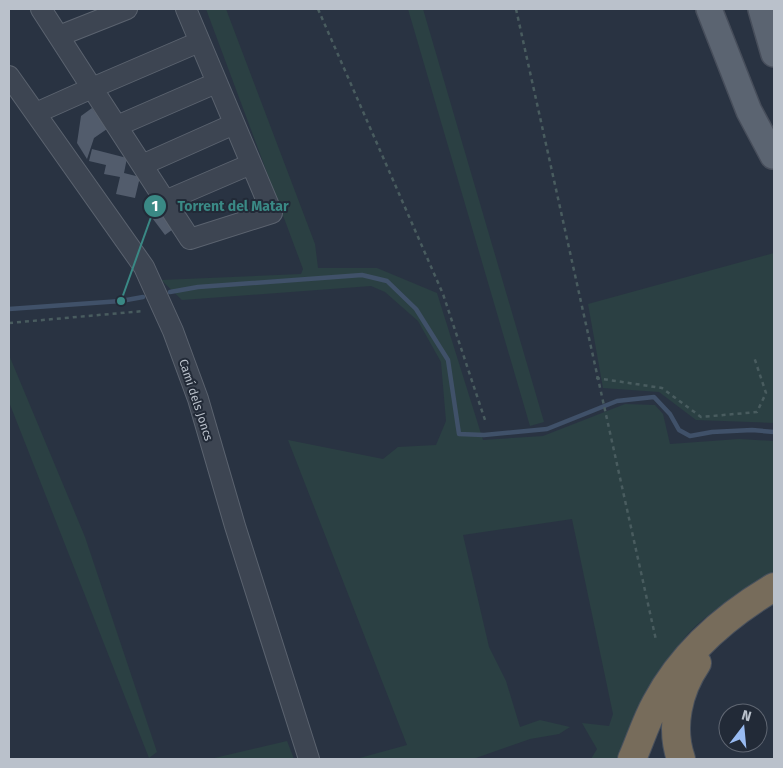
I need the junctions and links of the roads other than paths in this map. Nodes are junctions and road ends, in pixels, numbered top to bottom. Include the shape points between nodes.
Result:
1 (41, 9) edge
2 (127, 9) edge
3 (186, 9) edge
4 (710, 9) edge
5 (728, 9) edge
6 (761, 9) edge
7 (773, 9) edge
8 (774, 14) edge
9 (59, 36) junction
10 (198, 42) junction
11 (774, 54) edge
12 (9, 76) edge
13 (216, 83) junction
14 (92, 88) junction
15 (36, 113) junction
16 (234, 124) junction
17 (117, 126) junction
18 (773, 158) edge
19 (251, 164) junction
20 (142, 165) junction
21 (165, 200) junction
22 (774, 587) edge
23 (774, 605) edge
24 (309, 759) edge
25 (632, 759) edge
26 (681, 759) edge

1 - 9 street
2 - 9 street
3 - 10 street
4 - 18 main road via 749,111
5 - 18 main road
6 - 11 main road
7 - 8 street
9 - 14 street
10 - 13 street
10 - 14 street
12 - 15 street, Camí dels Joncs
13 - 16 street
13 - 17 street
14 - 15 street
14 - 17 street
15 - 24 street, Camí dels Joncs via 144,267 163,310 198,398
16 - 19 street
16 - 20 street
17 - 20 street
19 - 21 street
19 - 21 street via 272,213 190,239
20 - 21 street
22 - 25 highway via 700,641 680,664 655,705
23 - 26 highway via 729,633 702,657 693,670 678,708 676,732

